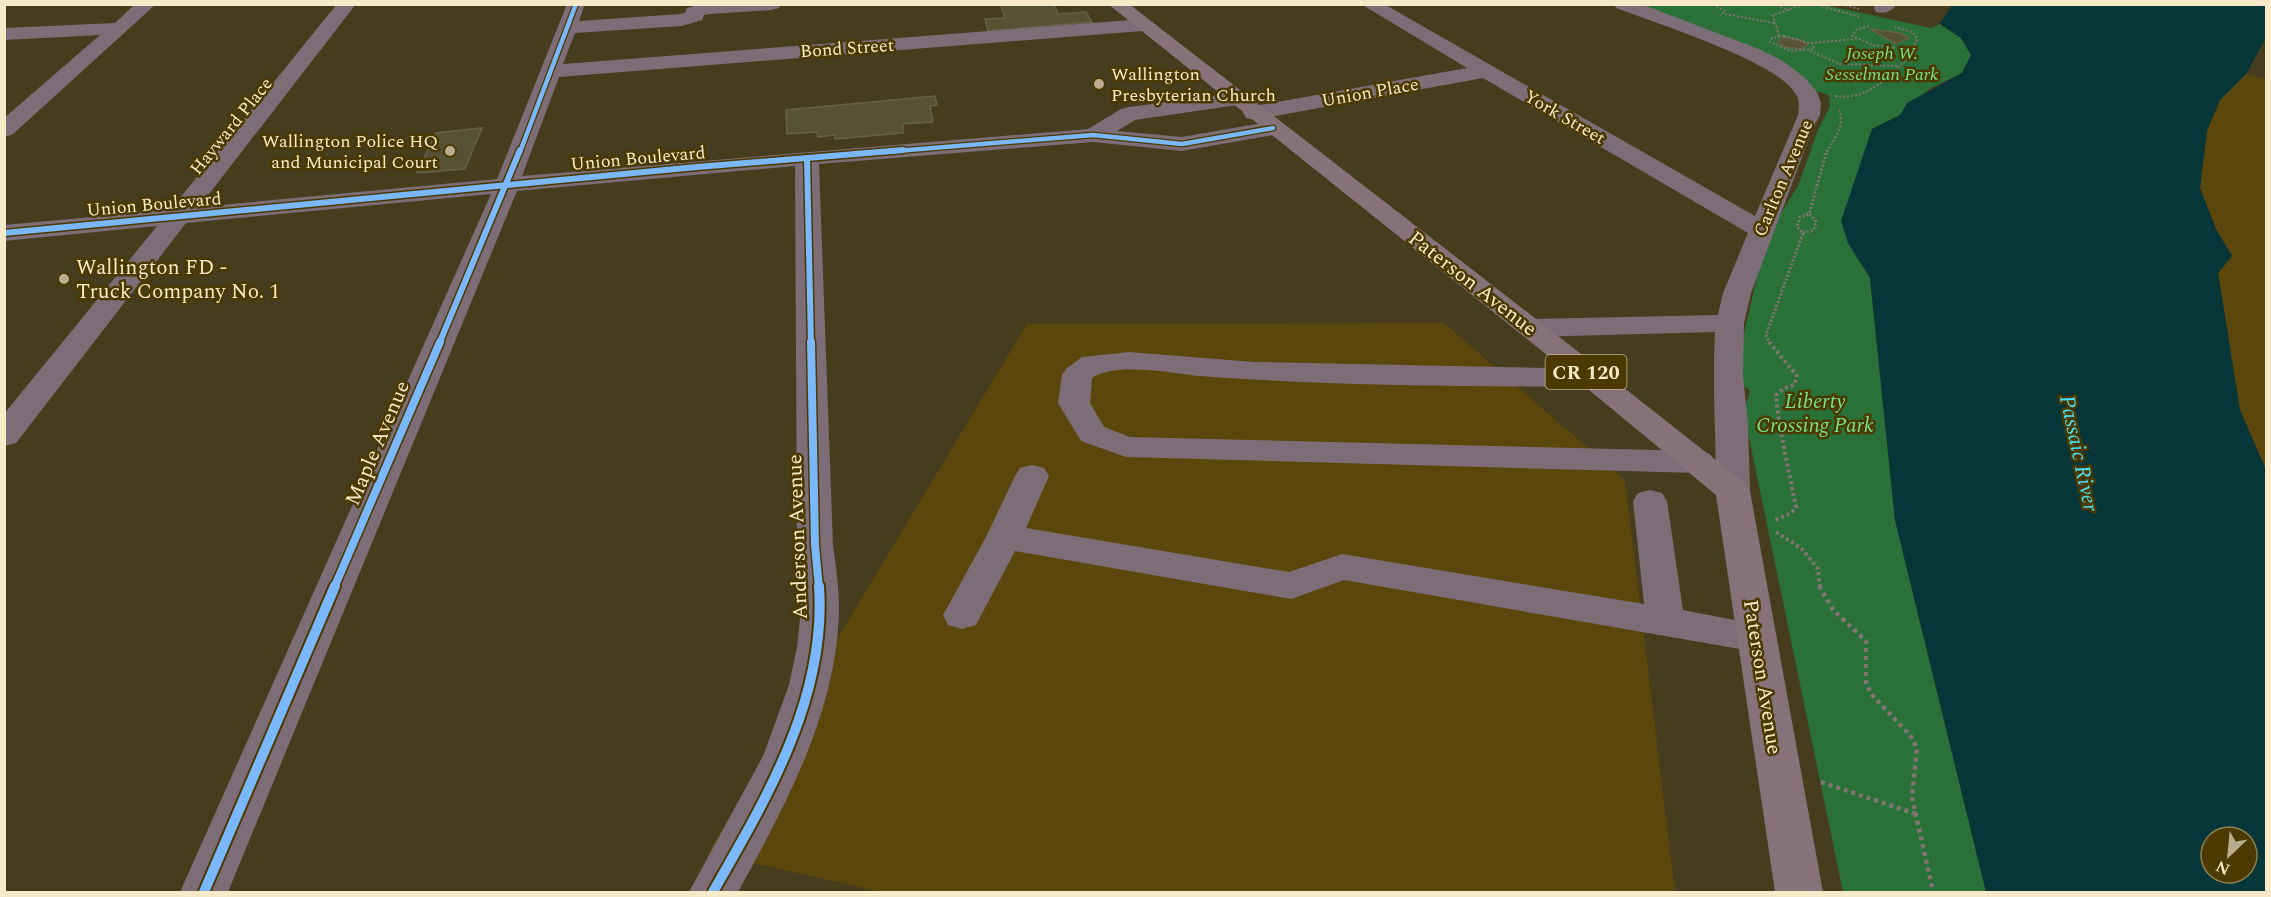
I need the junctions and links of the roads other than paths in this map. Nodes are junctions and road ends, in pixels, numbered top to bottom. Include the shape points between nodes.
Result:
1 (147, 4) edge
2 (347, 4) edge
3 (772, 4) edge
4 (1117, 4) edge
5 (1370, 4) edge
6 (1623, 4) edge
7 (572, 16) edge
8 (1143, 25) junction
9 (120, 28) junction
10 (4, 34) edge
11 (551, 71) junction
12 (1486, 71) junction
13 (1254, 113) junction
14 (10, 121) edge
15 (1093, 135) junction
16 (807, 158) junction
17 (507, 185) junction
18 (179, 216) junction
19 (1761, 230) junction
20 (4, 233) edge
21 (1730, 323) junction
22 (1531, 328) junction
23 (1593, 378) junction
24 (4, 436) edge
25 (1698, 462) junction
26 (1032, 476) dead end
27 (1733, 491) junction
28 (1650, 501) dead end
29 (1004, 537) junction
30 (962, 615) dead end
31 (1665, 621) junction
32 (1757, 637) junction
33 (204, 892) edge
34 (714, 892) edge
35 (1799, 892) edge

1 - 9 street
2 - 18 street, Hayward Place
3 - 7 street via 710,8 682,20
4 - 8 main road, Paterson Avenue / CR 120
5 - 12 street, York Street
6 - 19 street, Carlton Avenue via 1752,53 1773,63 1803,87 1811,111
7 - 11 street, Maple Avenue
8 - 11 street, Bond Street
8 - 13 main road, Paterson Avenue / CR 120
9 - 10 street
9 - 14 street
11 - 17 street, Maple Avenue
12 - 13 street, Union Place
12 - 19 street, York Street
13 - 15 street, Union Boulevard via 1129,114
13 - 15 street, Union Boulevard via 1182,144
13 - 22 main road, Paterson Avenue / CR 120
15 - 16 street, Union Boulevard
16 - 17 street, Union Boulevard
16 - 34 street, Anderson Avenue via 815,545 820,609 814,666 800,720 771,789
17 - 18 street, Union Boulevard
17 - 33 street, Maple Avenue
18 - 20 street, Union Boulevard
18 - 24 street, Hayward Place
19 - 21 street, Carlton Avenue
21 - 22 street
21 - 27 street, Carlton Avenue
22 - 23 main road, Paterson Avenue / CR 120
23 - 25 main road, Paterson Avenue / CR 120
23 - 25 street via 1254,371 1129,361 1093,363 1077,375 1074,403 1092,434 1126,447
25 - 27 main road, Paterson Avenue / CR 120
26 - 29 street
27 - 32 main road, Paterson Avenue
28 - 31 street
29 - 30 street
29 - 31 street via 1291,586 1342,567
31 - 32 street
32 - 35 main road, Paterson Avenue

